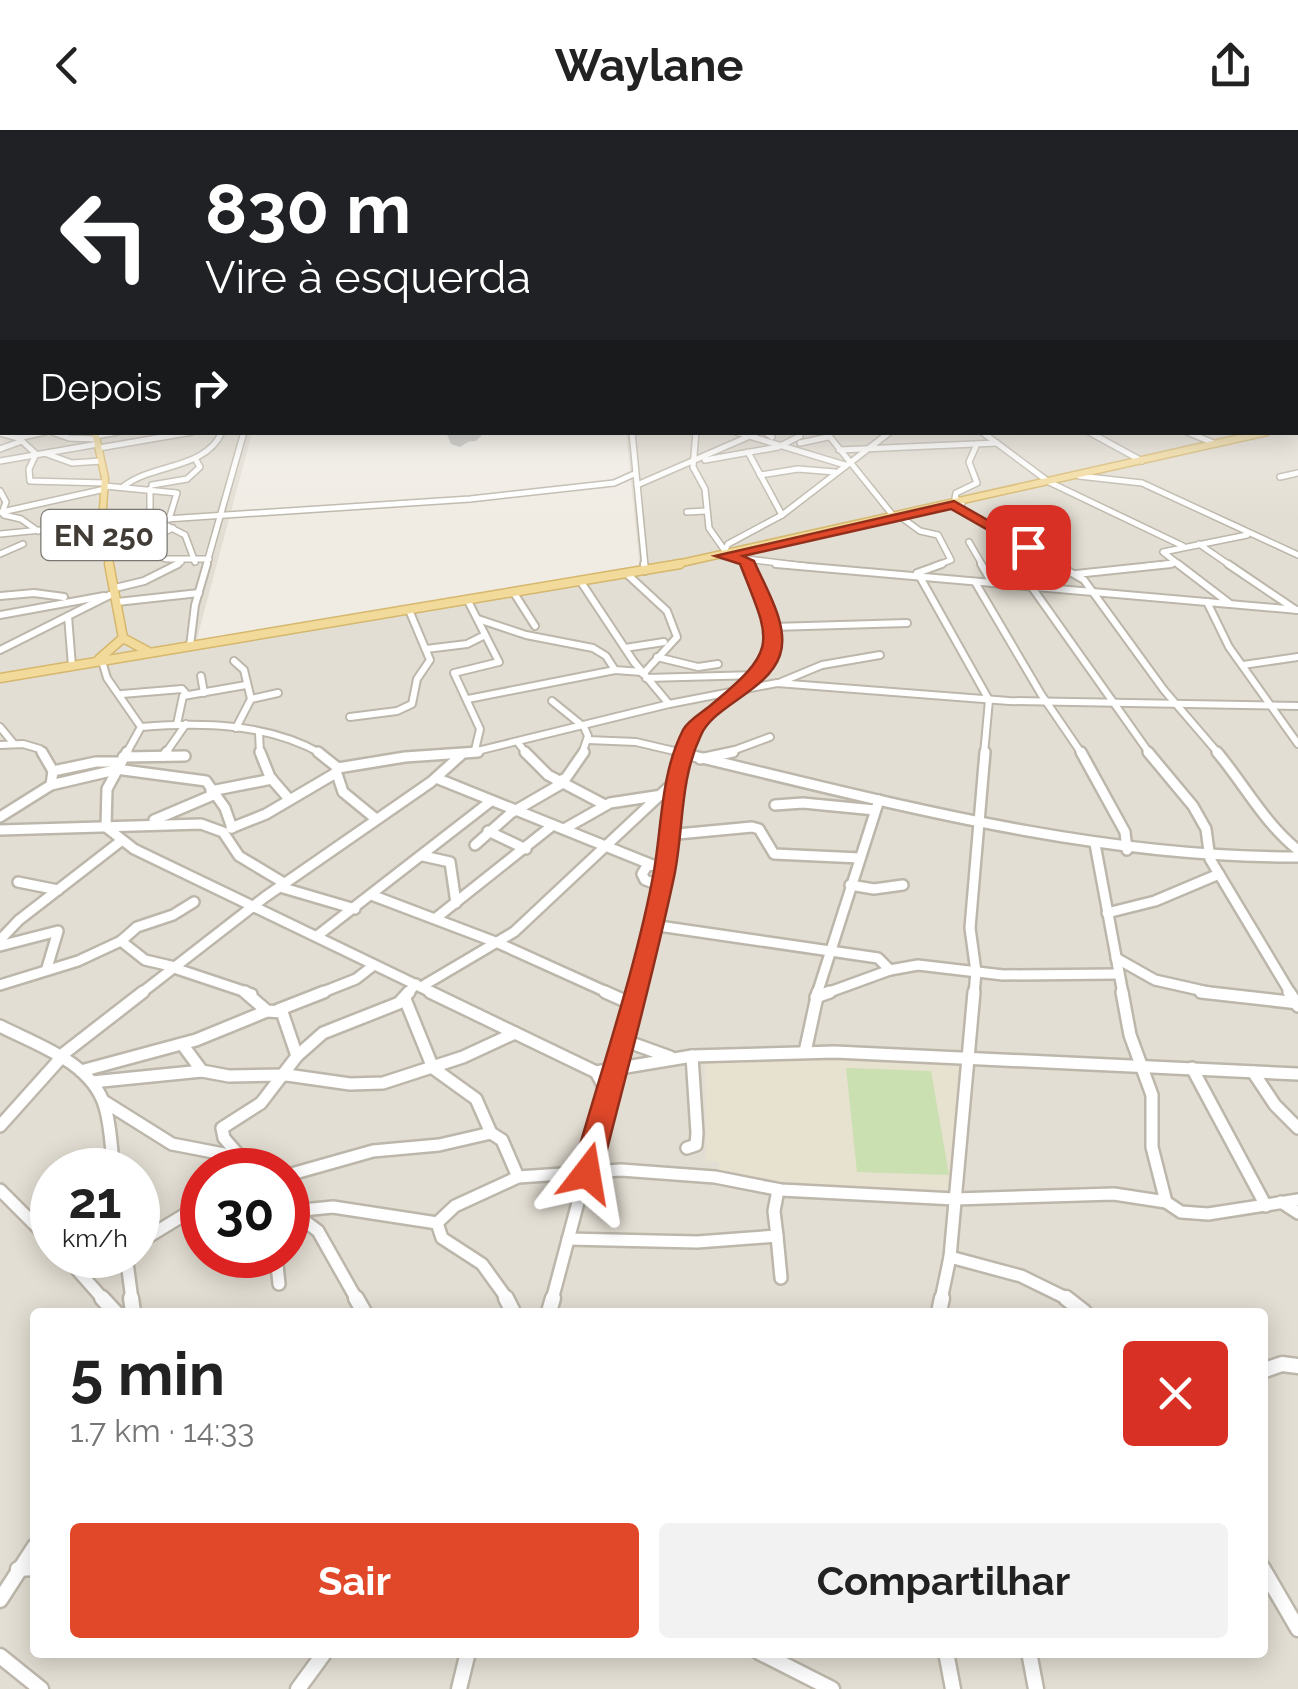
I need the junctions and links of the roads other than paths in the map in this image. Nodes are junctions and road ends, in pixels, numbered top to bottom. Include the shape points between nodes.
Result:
1 (6, 435) edge
2 (38, 435) edge
3 (59, 435) edge
4 (164, 435) edge
5 (221, 435) edge
6 (243, 435) edge
7 (632, 435) edge
8 (697, 435) edge
9 (739, 435) edge
10 (760, 435) edge
11 (823, 435) edge
12 (829, 435) edge
13 (886, 435) edge
14 (986, 435) edge
15 (1094, 435) edge
16 (1194, 435) edge
17 (1254, 435) edge
18 (69, 438) junction
19 (742, 439) junction
20 (20, 440) junction
21 (97, 440) edge
22 (0, 441) edge
23 (997, 442) junction
24 (977, 444) junction
25 (1216, 444) junction
26 (781, 446) junction
27 (0, 449) edge
28 (839, 450) junction
29 (866, 450) junction
30 (45, 452) junction
31 (748, 452) junction
32 (36, 454) junction
33 (196, 460) junction
34 (0, 461) edge
35 (692, 461) junction
36 (1142, 461) junction
37 (101, 462) junction
38 (846, 464) junction
39 (835, 472) junction
40 (1298, 472) edge
41 (634, 474) junction
42 (760, 476) junction
43 (1079, 476) junction
44 (1280, 477) dead end
45 (175, 482) junction
46 (1048, 482) junction
47 (637, 485) junction
48 (105, 486) junction
49 (124, 486) junction
50 (137, 487) junction
51 (150, 489) junction
52 (0, 491) edge
53 (797, 491) dead end
54 (176, 492) junction
55 (807, 494) junction
56 (958, 504) junction
57 (706, 511) junction
58 (688, 512) dead end
59 (1, 514) edge
60 (782, 515) junction
61 (220, 518) junction
62 (898, 518) junction
63 (169, 519) junction
64 (152, 520) junction
65 (173, 528) junction
66 (42, 531) junction
67 (104, 531) junction
68 (754, 531) junction
69 (0, 534) edge
70 (1250, 534) junction
71 (126, 542) junction
72 (969, 542) dead end
73 (23, 544) dead end
74 (778, 544) junction
75 (1199, 544) junction
76 (1182, 546) junction
77 (723, 552) junction
78 (0, 554) edge
79 (1298, 556) edge
80 (209, 559) junction
81 (747, 561) junction
82 (181, 562) junction
83 (195, 562) junction
84 (1176, 563) junction
85 (645, 570) junction
86 (627, 574) junction
87 (1076, 574) junction
88 (904, 575) junction
89 (920, 576) junction
90 (580, 582) junction
91 (975, 582) junction
92 (992, 584) junction
93 (1031, 586) junction
94 (1097, 592) junction
95 (199, 593) junction
96 (514, 593) junction
97 (115, 595) junction
98 (0, 596) edge
99 (67, 598) junction
100 (468, 601) junction
101 (1207, 602) junction
102 (1231, 604) junction
103 (410, 610) junction
104 (1297, 611) edge
105 (0, 615) edge
106 (68, 616) junction
107 (478, 619) junction
108 (907, 623) dead end
109 (535, 626) dead end
110 (773, 627) junction
111 (486, 636) junction
112 (122, 638) junction
113 (664, 642) dead end
114 (190, 646) junction
115 (426, 649) junction
116 (0, 650) edge
117 (626, 650) junction
118 (154, 652) junction
119 (880, 655) dead end
120 (606, 656) junction
121 (657, 657) junction
122 (1298, 657) edge
123 (234, 660) dead end
124 (98, 661) junction
125 (499, 662) junction
126 (718, 664) dead end
127 (1243, 665) junction
128 (72, 666) junction
129 (614, 670) junction
130 (697, 671) junction
131 (505, 673) dead end
132 (644, 674) junction
133 (705, 674) junction
134 (758, 675) junction
135 (200, 676) dead end
136 (0, 678) edge
137 (779, 684) junction
138 (246, 686) junction
139 (742, 688) junction
140 (204, 692) junction
141 (278, 693) dead end
142 (122, 694) junction
143 (714, 694) junction
144 (187, 695) junction
145 (252, 699) junction
146 (468, 699) junction
147 (990, 700) junction
148 (552, 702) dead end
149 (1046, 702) junction
150 (1112, 703) junction
151 (669, 704) junction
152 (1175, 704) junction
153 (1268, 705) junction
154 (1298, 706) edge
155 (350, 717) dead end
156 (182, 724) junction
157 (0, 727) edge
158 (141, 727) junction
159 (236, 728) junction
160 (584, 728) junction
161 (260, 732) junction
162 (770, 736) dead end
163 (588, 740) junction
164 (14, 744) junction
165 (519, 744) junction
166 (1298, 744) edge
167 (0, 746) edge
168 (476, 750) junction
169 (461, 755) junction
170 (164, 756) junction
171 (184, 756) dead end
172 (683, 756) junction
173 (697, 759) junction
174 (118, 765) junction
175 (54, 771) junction
176 (336, 771) junction
177 (272, 778) junction
178 (436, 778) junction
179 (676, 780) junction
180 (559, 783) junction
181 (51, 785) junction
182 (212, 793) junction
183 (662, 795) junction
184 (289, 799) junction
185 (491, 801) junction
186 (605, 804) junction
187 (775, 805) dead end
188 (877, 805) junction
189 (518, 810) junction
190 (0, 817) edge
191 (376, 819) junction
192 (981, 822) junction
193 (147, 823) junction
194 (553, 825) junction
195 (106, 827) junction
196 (564, 829) junction
197 (0, 830) edge
198 (228, 830) junction
199 (488, 831) junction
200 (668, 835) junction
201 (121, 840) junction
202 (1095, 844) junction
203 (474, 845) dead end
204 (604, 846) junction
205 (526, 849) junction
206 (1127, 850) junction
207 (1298, 854) edge
208 (424, 856) junction
209 (860, 858) junction
210 (1210, 859) junction
211 (653, 866) junction
212 (665, 870) junction
213 (1218, 874) junction
214 (18, 882) dead end
215 (282, 885) junction
216 (659, 885) junction
217 (903, 885) dead end
218 (850, 886) junction
219 (58, 890) junction
220 (374, 896) junction
221 (194, 902) dead end
222 (456, 903) junction
223 (256, 904) junction
224 (354, 909) junction
225 (1107, 913) junction
226 (436, 918) junction
227 (652, 925) junction
228 (317, 936) junction
229 (121, 941) junction
230 (0, 943) edge
231 (498, 944) junction
232 (832, 950) junction
233 (1116, 958) junction
234 (374, 964) junction
235 (174, 967) junction
236 (47, 968) junction
237 (890, 970) junction
238 (976, 972) junction
239 (1117, 974) junction
240 (0, 985) edge
241 (418, 986) junction
242 (816, 997) junction
243 (405, 999) junction
244 (632, 1004) junction
245 (1297, 1004) edge
246 (273, 1010) junction
247 (0, 1026) edge
248 (515, 1032) junction
249 (623, 1040) junction
250 (182, 1044) junction
251 (806, 1052) junction
252 (298, 1056) junction
253 (692, 1056) junction
254 (672, 1058) junction
255 (59, 1059) junction
256 (966, 1060) junction
257 (616, 1066) junction
258 (434, 1068) junction
259 (1145, 1068) junction
260 (1192, 1068) junction
261 (81, 1071) junction
262 (202, 1071) junction
263 (596, 1072) junction
264 (1253, 1072) junction
265 (1298, 1074) edge
266 (286, 1075) junction
267 (92, 1082) junction
268 (606, 1090) junction
269 (105, 1102) junction
270 (0, 1126) edge
271 (1298, 1128) edge
272 (491, 1134) junction
273 (111, 1148) edge
274 (184, 1148) edge
275 (233, 1148) edge
276 (688, 1148) dead end
277 (310, 1169) edge
278 (587, 1173) junction
279 (518, 1176) junction
280 (0, 1190) edge
281 (778, 1190) junction
282 (956, 1199) junction
283 (1298, 1200) edge
284 (1166, 1202) junction
285 (1281, 1202) junction
286 (1266, 1206) junction
287 (310, 1209) edge
288 (1298, 1213) edge
289 (30, 1220) edge
290 (437, 1223) junction
291 (310, 1225) edge
292 (777, 1236) junction
293 (568, 1239) junction
294 (950, 1257) junction
295 (85, 1278) edge
296 (129, 1278) edge
297 (278, 1278) edge
298 (781, 1278) dead end
299 (279, 1284) dead end
300 (112, 1308) edge
301 (133, 1308) edge
302 (362, 1308) edge
303 (511, 1308) edge
304 (550, 1308) edge
305 (939, 1308) edge
306 (1079, 1308) edge
307 (1298, 1366) edge
308 (1268, 1370) edge
309 (30, 1553) edge
310 (30, 1568) edge
311 (18, 1569) junction
312 (1268, 1577) edge
313 (0, 1600) edge
314 (1298, 1629) edge
315 (0, 1656) edge
316 (321, 1658) edge
317 (467, 1658) edge
318 (771, 1658) edge
319 (947, 1658) edge
320 (1030, 1658) edge
321 (40, 1689) edge
322 (298, 1689) edge
323 (459, 1689) edge
324 (832, 1689) edge
325 (953, 1689) edge
326 (1036, 1689) edge

1 - 20 street
2 - 20 street
3 - 18 street
4 - 21 street
5 - 33 street
6 - 61 street
7 - 41 street
8 - 35 street
9 - 19 street
10 - 19 street
11 - 26 street
12 - 28 street
13 - 29 street
14 - 23 street
15 - 36 street
16 - 25 street
17 - 25 main road
18 - 21 street
18 - 30 street
19 - 26 street
19 - 31 street
19 - 35 street
20 - 22 street
20 - 27 street
20 - 32 street
21 - 30 street
21 - 37 main road, EN 250
23 - 24 street
23 - 46 street
24 - 29 street
24 - 56 street via 969,457 977,482 956,493
25 - 36 main road
26 - 31 street
26 - 38 street
28 - 29 street
28 - 38 street
29 - 38 street
30 - 32 street
30 - 37 street via 72,463
31 - 35 street
31 - 42 street
32 - 34 street
32 - 48 street via 30,481
33 - 45 street via 199,470
33 - 49 street via 146,470
35 - 47 street
35 - 57 street via 707,488
36 - 43 main road
37 - 48 main road, EN 250
38 - 39 street
38 - 62 street
39 - 42 street
39 - 55 street
40 - 44 street
41 - 47 street
41 - 61 street via 617,482 475,499
42 - 60 street
43 - 46 main road
43 - 70 street via 1142,483
45 - 50 street
45 - 54 street
46 - 56 main road
46 - 76 street
47 - 85 street
48 - 49 street
48 - 59 street
48 - 67 main road, EN 250
49 - 50 street
50 - 51 street
51 - 54 street
51 - 64 street
52 - 59 street via 6,499
53 - 55 street
54 - 63 street
55 - 60 street
56 - 62 main road
56 - 87 street
57 - 58 street
57 - 77 street
59 - 66 street
60 - 68 street
61 - 63 street
61 - 80 street
62 - 74 main road
62 - 88 street via 938,535 951,560
63 - 64 street
64 - 65 street
64 - 67 street
65 - 71 street via 141,543
65 - 83 street via 190,541
66 - 67 street
66 - 67 street
66 - 69 street
67 - 71 street
67 - 97 main road, EN 250
68 - 74 street
68 - 77 street
70 - 75 street
70 - 79 street
71 - 82 street
72 - 92 street
73 - 78 street
74 - 77 main road
75 - 76 street
75 - 104 street
76 - 84 street via 1163,552
77 - 81 street
77 - 85 main road
80 - 83 street
80 - 95 street
81 - 88 street
81 - 110 street
82 - 83 street
82 - 97 street
84 - 87 street
84 - 102 street
85 - 86 main road
86 - 90 main road
86 - 121 street via 667,612 677,637
87 - 94 street
88 - 89 street
89 - 91 street
89 - 147 street
90 - 96 main road
90 - 117 street
91 - 92 street
91 - 149 street
92 - 93 street
93 - 94 street
93 - 150 street
94 - 101 street
94 - 152 street
95 - 97 street
95 - 114 street
96 - 100 main road
96 - 109 street
97 - 99 street
97 - 106 street
97 - 112 main road, EN 250
98 - 99 street
99 - 105 street
100 - 103 main road
100 - 107 street
101 - 102 street
101 - 127 street
102 - 104 street
103 - 114 main road
103 - 115 street
106 - 116 street
106 - 128 street
107 - 111 street
107 - 120 street
108 - 110 street
110 - 134 street via 772,656
111 - 115 street
111 - 125 street
112 - 118 main road
112 - 124 main road
113 - 117 street
114 - 118 main road
115 - 155 street via 430,660 412,704
117 - 120 street
117 - 132 street
118 - 124 main road
119 - 137 street via 822,665
120 - 129 street
121 - 130 street
121 - 132 street
122 - 127 street
123 - 138 street
124 - 128 main road
124 - 142 street
125 - 131 street
125 - 146 street via 454,673
126 - 130 street
127 - 153 street
128 - 136 main road
129 - 132 street
129 - 146 street
130 - 132 street
130 - 133 street
132 - 151 street
133 - 134 street
133 - 143 street
134 - 139 street
135 - 140 street
137 - 139 street
137 - 147 street
138 - 140 street
138 - 145 street
139 - 143 street
139 - 172 street via 693,729
140 - 144 street
141 - 145 street
142 - 144 street via 176,688
142 - 158 street
143 - 151 street
144 - 156 street
145 - 159 street
146 - 168 street via 481,734
147 - 149 street
147 - 192 street
148 - 160 street
149 - 150 street
149 - 206 street via 1095,773 1125,832
150 - 152 street
150 - 210 street via 1194,806
151 - 160 street
152 - 153 street
152 - 207 street
153 - 154 street
153 - 166 street
156 - 158 street
156 - 159 street
156 - 170 street
157 - 164 street
158 - 174 street
159 - 161 street
160 - 163 street
160 - 165 street
161 - 176 street via 313,750
161 - 177 street via 258,756
162 - 173 street
163 - 172 street via 636,742
163 - 180 street
164 - 167 street
164 - 175 street via 38,747
165 - 168 street
165 - 180 street via 539,772
168 - 169 street
169 - 176 street
169 - 178 street
170 - 171 street
170 - 174 street
172 - 173 street
172 - 179 street
173 - 188 street
174 - 175 street via 96,762
174 - 181 street
174 - 182 street via 206,781
174 - 195 street via 105,798
175 - 181 street
176 - 184 street
176 - 191 street via 340,789
177 - 182 street
177 - 184 street
178 - 185 street
178 - 191 street
179 - 183 street
179 - 200 street
180 - 186 street
180 - 189 street
181 - 190 street
182 - 193 street
182 - 198 street via 225,808
183 - 186 street via 628,795
183 - 204 street
184 - 198 street
185 - 189 street
185 - 208 street
186 - 196 street
187 - 188 street
188 - 192 street
188 - 209 street
189 - 194 street
189 - 199 street
191 - 215 street
192 - 202 street
192 - 238 street via 970,928
193 - 195 street
193 - 198 street
194 - 196 street
194 - 205 street
195 - 197 street
195 - 201 street
196 - 204 street
198 - 215 street via 233,849
199 - 203 street
199 - 205 street
200 - 209 street via 756,827 774,854
200 - 212 street
201 - 219 street
201 - 223 street
202 - 206 street
202 - 225 street
204 - 211 street
204 - 231 street
205 - 222 street
206 - 210 street
207 - 210 street
208 - 220 street
208 - 222 street via 450,862
209 - 218 street
210 - 213 street
211 - 212 street
211 - 216 street via 642,874
212 - 216 street
213 - 225 street
213 - 245 street
214 - 219 street
215 - 223 street
215 - 224 street
216 - 227 street
217 - 218 street
218 - 232 street
219 - 230 street
220 - 224 street
220 - 226 street
221 - 229 street
222 - 226 street
223 - 228 street
223 - 235 street
224 - 228 street
225 - 233 street
226 - 231 street
227 - 232 street
227 - 244 street
228 - 234 street
229 - 235 street via 145,960
229 - 236 street
230 - 236 street via 58,931
231 - 241 street
231 - 244 street
232 - 237 street via 878,958
232 - 242 street
233 - 239 street
233 - 245 street via 1162,983
234 - 241 street
234 - 246 street via 356,978
235 - 246 street via 252,994
235 - 255 street
236 - 240 street
237 - 238 street via 939,966
237 - 242 street
238 - 239 street
238 - 256 street
239 - 259 street
241 - 243 street
241 - 248 street
242 - 251 street
243 - 252 street via 322,1033
243 - 258 street
244 - 249 street
246 - 250 street
246 - 252 street via 288,1020
247 - 255 street
248 - 258 street
248 - 263 street
249 - 254 street
249 - 257 street
250 - 261 street
250 - 262 street
251 - 253 street
251 - 256 street
252 - 266 street
253 - 254 street
253 - 276 street via 700,1120 696,1145
254 - 257 street
255 - 261 street
255 - 270 street
256 - 259 street
256 - 282 street
257 - 263 street
257 - 268 street
258 - 266 street via 366,1085
258 - 272 street via 469,1090
259 - 260 street
259 - 284 street via 1152,1147
260 - 264 street
260 - 286 street
261 - 267 street
262 - 266 street
262 - 267 street
263 - 268 street
264 - 265 street
264 - 271 street
266 - 275 street via 222,1128
267 - 269 street
268 - 278 street
269 - 273 street
269 - 274 street
272 - 277 street
272 - 279 street via 502,1140
278 - 279 street
278 - 281 street via 715,1177
278 - 293 street
279 - 290 street via 454,1206
280 - 289 street
281 - 282 street
281 - 292 street
282 - 284 street via 1102,1194
282 - 294 street
283 - 285 street
284 - 286 street via 1181,1212 1208,1214
285 - 286 street
285 - 288 street
287 - 290 street
290 - 303 street via 445,1244 483,1266
291 - 302 street
292 - 293 street
292 - 298 street
293 - 304 street
294 - 305 street
294 - 306 street via 1026,1278
295 - 300 street
296 - 301 street
297 - 299 street
307 - 308 street
309 - 311 street
310 - 311 street
311 - 313 street
312 - 314 street
315 - 321 street
316 - 322 street
317 - 323 street
318 - 324 street
319 - 325 street
320 - 326 street

